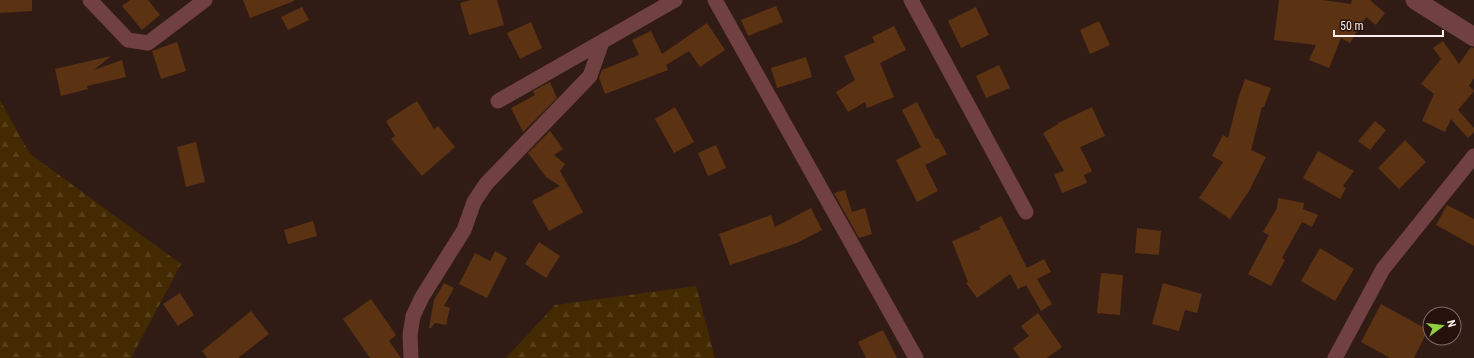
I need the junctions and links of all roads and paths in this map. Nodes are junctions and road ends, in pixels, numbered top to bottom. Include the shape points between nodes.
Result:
1 (90, 0) edge
2 (205, 0) edge
3 (675, 0) edge
4 (715, 0) edge
5 (911, 0) edge
6 (1415, 0) edge
7 (1474, 37) edge
8 (602, 42) junction
9 (498, 101) dead end
10 (1474, 156) edge
11 (1026, 212) dead end
12 (411, 358) edge
13 (916, 358) edge
14 (1335, 358) edge

1 - 2 street via 128,40 148,43
3 - 8 street
4 - 13 street
5 - 11 street
6 - 7 street
8 - 9 street
8 - 12 street via 590,76 486,184 474,202 464,230 413,316 410,335
10 - 14 street via 1383,269

